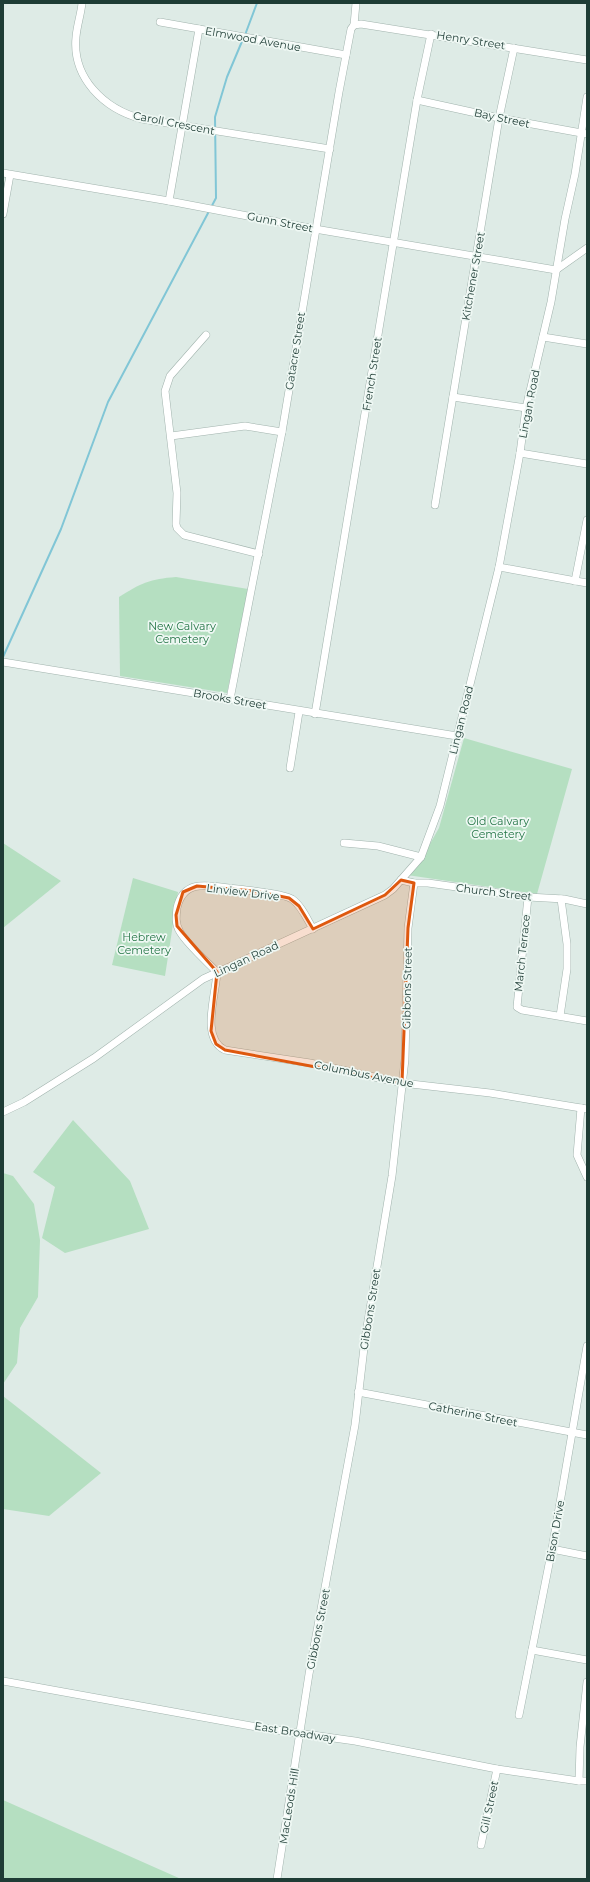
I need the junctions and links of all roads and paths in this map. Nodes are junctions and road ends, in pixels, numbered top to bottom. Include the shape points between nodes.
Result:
1 (82, 3) edge
2 (356, 3) edge
3 (160, 22) dead end
4 (354, 25) junction
5 (199, 29) junction
6 (431, 34) junction
7 (514, 48) junction
8 (346, 55) junction
9 (587, 60) edge
10 (587, 97) edge
11 (417, 100) junction
12 (499, 118) junction
13 (181, 126) junction
14 (584, 134) edge
15 (330, 149) junction
16 (6, 174) edge
17 (169, 201) junction
18 (3, 214) edge
19 (315, 229) junction
20 (394, 243) junction
21 (587, 248) edge
22 (476, 257) junction
23 (556, 270) junction
24 (206, 335) dead end
25 (542, 337) junction
26 (587, 344) edge
27 (453, 397) junction
28 (526, 408) junction
29 (282, 432) junction
30 (171, 436) junction
31 (520, 453) junction
32 (587, 464) edge
33 (435, 505) dead end
34 (587, 520) edge
35 (259, 554) junction
36 (499, 567) junction
37 (575, 580) junction
38 (587, 582) edge
39 (3, 662) edge
40 (230, 699) junction
41 (299, 712) junction
42 (315, 714) junction
43 (457, 736) junction
44 (290, 768) dead end
45 (344, 843) dead end
46 (421, 857) junction
47 (401, 880) junction
48 (414, 883) junction
49 (528, 897) junction
50 (561, 899) junction
51 (587, 904) edge
52 (313, 929) junction
53 (217, 972) junction
54 (560, 1016) junction
55 (587, 1020) edge
56 (402, 1083) junction
57 (584, 1108) edge
58 (3, 1112) edge
59 (587, 1177) edge
60 (587, 1346) edge
61 (358, 1392) junction
62 (573, 1433) junction
63 (587, 1435) edge
64 (552, 1549) junction
65 (587, 1556) edge
66 (532, 1650) junction
67 (587, 1660) edge
68 (3, 1681) edge
69 (587, 1682) edge
70 (519, 1715) dead end
71 (300, 1732) junction
72 (497, 1769) junction
73 (579, 1781) junction
74 (587, 1781) edge
75 (481, 1845) dead end
76 (278, 1879) edge

1 - 13 street, Caroll Crescent via 76,36 77,56 88,84 101,98 120,111 142,119
2 - 4 street, Gatacre Street
3 - 5 street, Elmwood Avenue
4 - 6 street, Henry Street
4 - 8 street, Gatacre Street via 351,28
5 - 8 street, Elmwood Avenue
5 - 13 street
6 - 7 street, Henry Street
6 - 11 street, French Street
7 - 9 street, Henry Street
7 - 12 street, Kitchener Street
8 - 15 street, Gatacre Street
10 - 14 street, Lingan Road
11 - 12 street, Bay Street
11 - 20 street, French Street
12 - 14 street, Bay Street
12 - 22 street, Kitchener Street
13 - 15 street, Caroll Crescent
13 - 17 street
14 - 23 street, Lingan Road
15 - 19 street, Gatacre Street
16 - 17 street, Gunn Street
16 - 18 street
17 - 19 street, Gunn Street
19 - 20 street, Gunn Street
19 - 29 street, Gatacre Street
20 - 22 street, Gunn Street
20 - 42 street, French Street
21 - 23 street
22 - 23 street, Gunn Street
22 - 27 street, Kitchener Street
23 - 25 street, Lingan Road
24 - 30 street via 170,376 167,384 165,400
25 - 26 street
25 - 28 street, Lingan Road
27 - 28 street
27 - 33 street, Kitchener Street
28 - 31 street, Lingan Road
29 - 30 street via 245,426
29 - 35 street, Gatacre Street
30 - 35 street via 178,528 189,536
31 - 32 street
31 - 36 street, Lingan Road
34 - 37 street
35 - 40 street, Gatacre Street
36 - 37 street
36 - 43 street, Lingan Road
37 - 38 street
39 - 40 street, Brooks Street
40 - 41 street, Brooks Street
41 - 42 street, Brooks Street
41 - 44 street
42 - 43 street, Brooks Street
43 - 46 street, Lingan Road via 440,806
45 - 46 street via 378,846
46 - 47 street, Lingan Road
47 - 48 street, Church Street
47 - 52 street, Lingan Road via 386,895
48 - 49 street, Church Street
48 - 56 street, Gibbons Street via 408,928 407,1020
49 - 50 street, Church Street
49 - 54 street, March Terrace via 518,1008
50 - 51 street, Church Street
50 - 54 street via 567,944 567,969
52 - 53 street, Lingan Road
52 - 53 street, Linview Drive via 297,904 289,898 215,887 188,888 183,892 178,904 177,926 183,936
53 - 56 street, Columbus Avenue via 211,1031 220,1048
53 - 58 street, Lingan Road via 183,992 89,1061 24,1102
54 - 55 street
56 - 57 street, Columbus Avenue via 490,1092
56 - 61 street, Gibbons Street via 392,1176
57 - 59 street via 577,1155
60 - 62 street, Bison Drive
61 - 62 street, Catherine Street
61 - 71 street, Gibbons Street via 351,1452
62 - 63 street, Catherine Street
62 - 64 street, Bison Drive
64 - 65 street
64 - 66 street, Bison Drive
66 - 67 street
66 - 70 street, Bison Drive
68 - 71 street, East Broadway via 262,1728
69 - 73 street
71 - 72 street, East Broadway
71 - 76 street, MacLeods Hill
72 - 73 street, East Broadway
72 - 75 street, Gill Street
73 - 74 street, East Broadway

